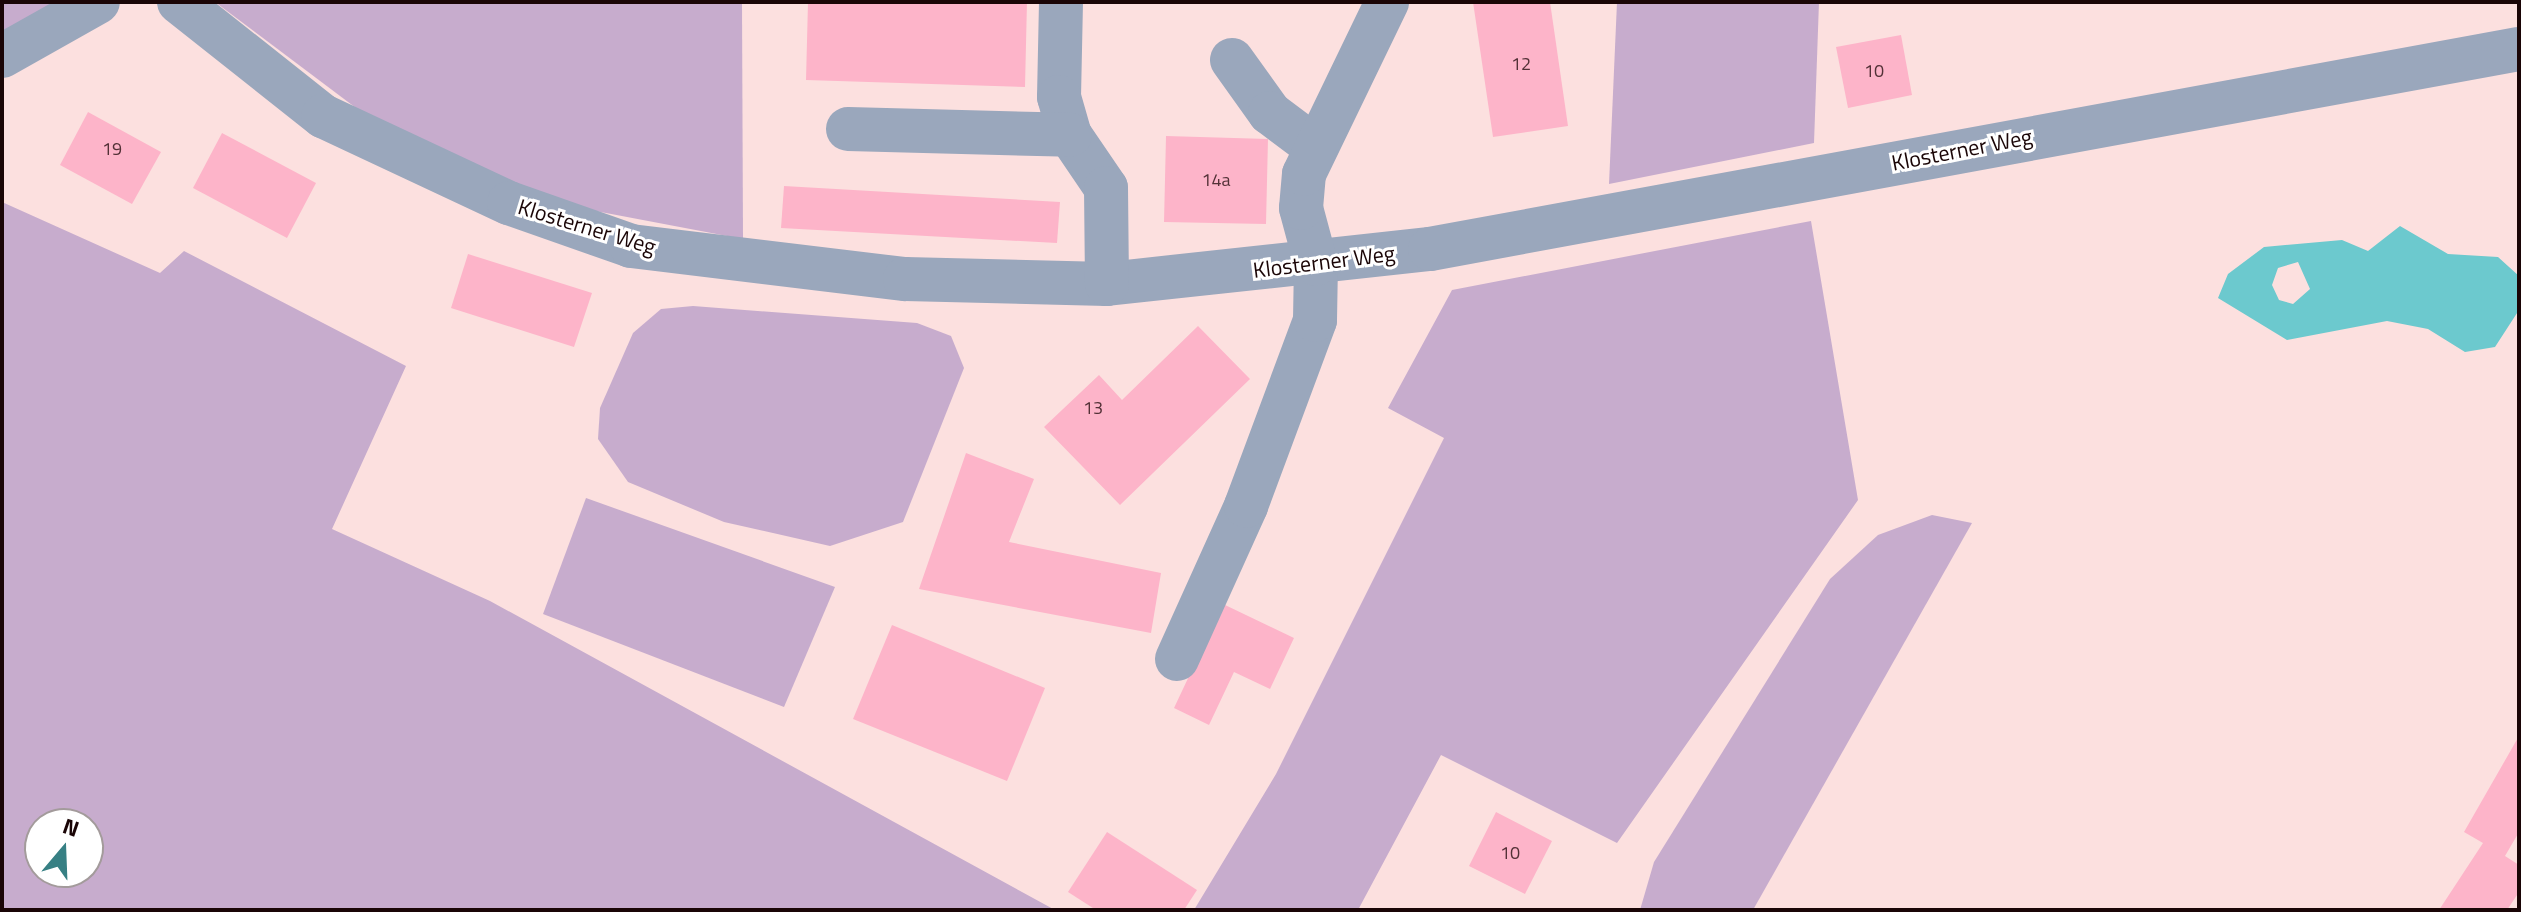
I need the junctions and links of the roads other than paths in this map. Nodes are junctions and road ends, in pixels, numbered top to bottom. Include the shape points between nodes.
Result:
1 (98, 2) edge
2 (179, 2) edge
3 (1061, 2) edge
4 (1387, 2) edge
5 (2519, 49) edge
6 (2, 56) edge
7 (1232, 60) dead end
8 (848, 129) dead end
9 (1070, 135) junction
10 (1314, 146) junction
11 (1316, 264) junction
12 (1107, 284) junction
13 (1177, 659) dead end

1 - 6 street
2 - 12 street, Klosterner Weg via 323,116 509,203 631,246 905,279
3 - 9 street via 1059,97
4 - 10 street
5 - 11 street, Klosterner Weg
7 - 10 street via 1270,113
8 - 9 street
9 - 12 street via 1106,188
10 - 11 street via 1301,208
11 - 12 street, Klosterner Weg
11 - 13 street via 1315,320 1246,506

